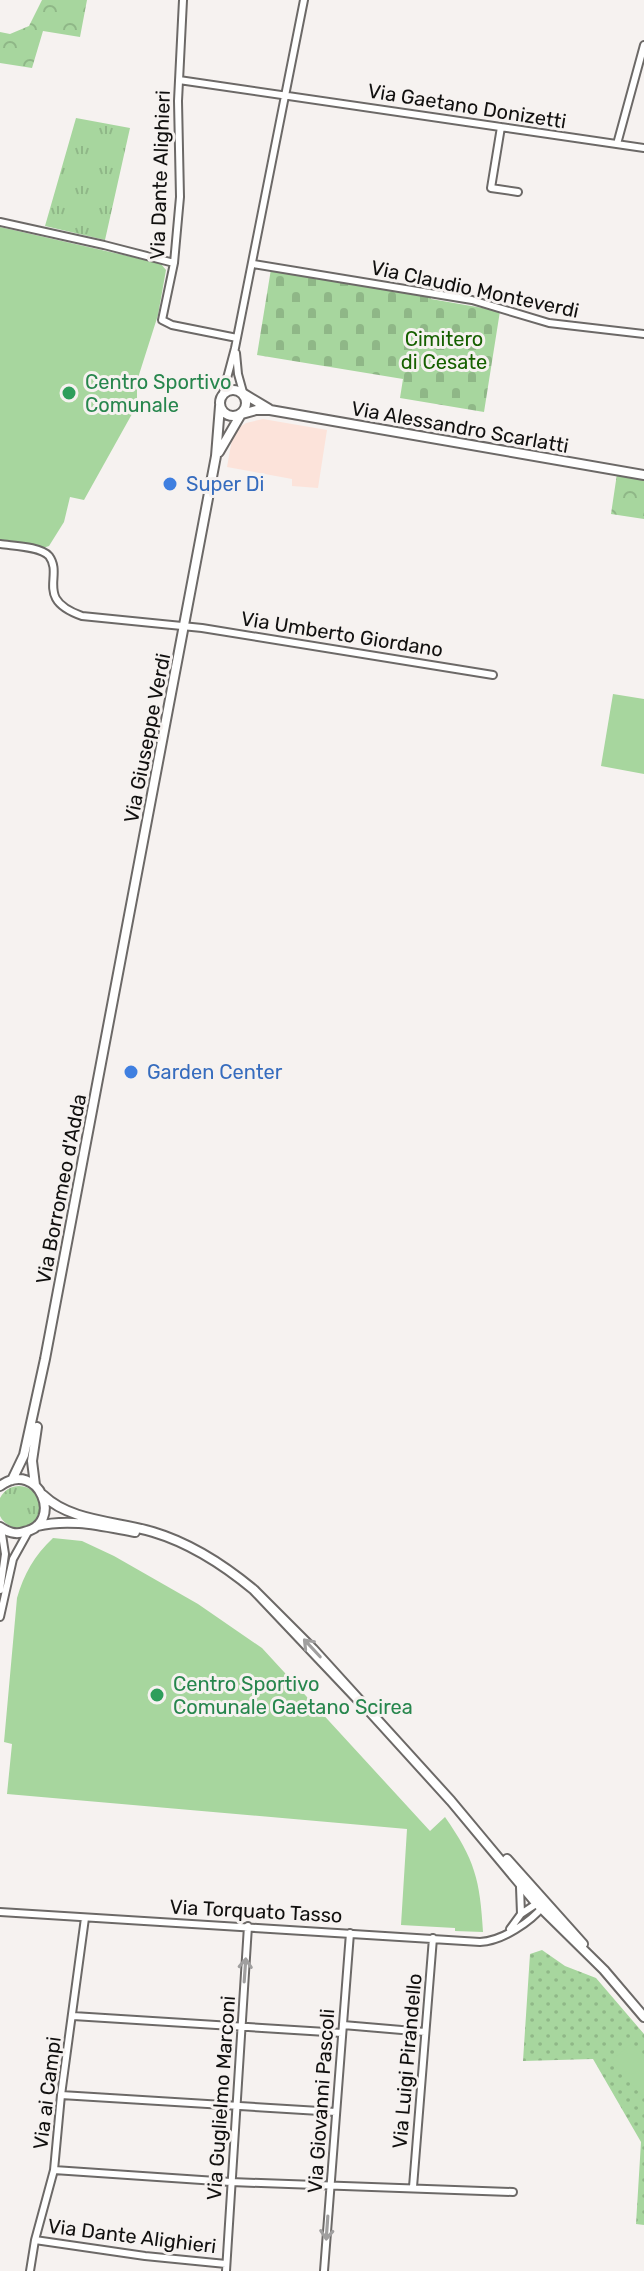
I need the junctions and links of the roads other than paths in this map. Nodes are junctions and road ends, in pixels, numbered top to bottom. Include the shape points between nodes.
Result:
1 (183, 0) edge
2 (304, 0) edge
3 (644, 45) edge
4 (179, 80) junction
5 (285, 94) junction
6 (501, 127) junction
7 (617, 144) junction
8 (644, 148) edge
9 (518, 192) dead end
10 (0, 222) edge
11 (174, 263) junction
12 (253, 264) junction
13 (644, 334) edge
14 (237, 338) junction
15 (235, 348) junction
16 (244, 393) junction
17 (221, 402) junction
18 (270, 410) junction
19 (241, 415) junction
20 (216, 456) junction
21 (644, 475) edge
22 (0, 544) edge
23 (184, 628) junction
24 (493, 675) dead end
25 (109, 1027) joint
26 (45, 1359) junction
27 (12, 1480) junction
28 (35, 1485) junction
29 (0, 1486) edge
30 (43, 1495) junction
31 (37, 1526) junction
32 (1, 1527) edge
33 (28, 1532) junction
34 (187, 1546) junction
35 (0, 1590) edge
36 (0, 1617) edge
37 (482, 1837) junction
38 (520, 1883) junction
39 (541, 1904) junction
40 (0, 1912) edge
41 (521, 1914) junction
42 (85, 1918) junction
43 (533, 1918) junction
44 (554, 1920) junction
45 (248, 1926) junction
46 (508, 1932) junction
47 (350, 1933) junction
48 (433, 1938) junction
49 (605, 1971) junction
50 (73, 2016) junction
51 (644, 2017) edge
52 (343, 2025) junction
53 (241, 2027) junction
54 (425, 2032) junction
55 (342, 2033) junction
56 (61, 2095) junction
57 (236, 2107) junction
58 (336, 2112) junction
59 (54, 2170) junction
60 (231, 2182) junction
61 (331, 2184) junction
62 (413, 2187) junction
63 (513, 2192) dead end
64 (35, 2240) junction
65 (226, 2268) edge
66 (30, 2271) edge
67 (324, 2271) edge

1 - 4 street, Via Dante Alighieri
2 - 5 street, Via Giuseppe Verdi
3 - 7 street
4 - 5 street, Via Gaetano Donizetti
4 - 11 street, Via Dante Alighieri via 180,197
5 - 6 street, Via Gaetano Donizetti
5 - 12 street, Via Giuseppe Verdi
6 - 7 street, Via Gaetano Donizetti
6 - 9 street via 491,188
7 - 8 street, Via Gaetano Donizetti
10 - 11 street
11 - 14 street, Via Dante Alighieri via 162,320
12 - 13 street, Via Claudio Monteverdi via 472,300 549,323
12 - 14 street, Via Giuseppe Verdi
14 - 15 street, Via Giuseppe Verdi
15 - 16 street, Via Giuseppe Verdi
15 - 17 street, Via Giuseppe Verdi
16 - 17 street via 228,389
16 - 18 street, Via Alessandro Scarlatti
16 - 19 street
17 - 19 street via 223,414
17 - 20 street, Via Giuseppe Verdi
18 - 19 street, Via Alessandro Scarlatti
18 - 21 street, Via Alessandro Scarlatti
19 - 20 street, Via Giuseppe Verdi
20 - 23 street, Via Giuseppe Verdi
22 - 23 street via 49,557 51,585 68,611
23 - 24 street, Via Umberto Giordano
23 - 25 street, Via Giuseppe Verdi
25 - 26 street, Via Borromeo d'Adda
26 - 27 street, Via Borromeo d'Adda via 24,1455
26 - 28 street, Via Borromeo d'Adda via 32,1461
27 - 28 street
27 - 29 street
28 - 30 street
30 - 31 street via 45,1511
30 - 34 street via 71,1513 151,1531
31 - 33 street
31 - 34 street via 73,1521
32 - 33 street via 16,1534
32 - 35 street via 5,1554
33 - 36 street via 13,1559
34 - 37 street via 254,1590 293,1628
37 - 38 street
37 - 39 street via 515,1867
38 - 39 street
38 - 41 street
39 - 41 street
39 - 43 street, Via Torquato Tasso
39 - 44 street
39 - 49 street
40 - 42 street, Via Torquato Tasso
41 - 46 street
42 - 45 street, Via Torquato Tasso
42 - 50 street, Via ai Campi
43 - 44 street
43 - 46 street, Via Torquato Tasso
44 - 49 street
45 - 47 street, Via Torquato Tasso
53 -> 45 street, Via Guglielmo Marconi
46 - 48 street, Via Torquato Tasso via 488,1941
47 - 48 street, Via Torquato Tasso
47 - 52 street, Via Giovanni Pascoli
48 - 54 street, Via Luigi Pirandello
49 - 51 street
50 - 53 street
50 - 56 street, Via ai Campi
52 - 54 street
52 - 55 street, Via Giovanni Pascoli
53 - 55 street
53 - 57 street, Via Guglielmo Marconi
54 - 62 street, Via Luigi Pirandello
55 - 58 street, Via Giovanni Pascoli
56 - 57 street
56 - 59 street, Via ai Campi
57 - 58 street
57 - 60 street, Via Guglielmo Marconi
58 - 61 street, Via Giovanni Pascoli
59 - 60 street
59 - 64 street, Via ai Campi
60 - 61 street
60 - 65 street, Via Guglielmo Marconi
61 - 62 street
61 -> 67 street, Via Giovanni Pascoli
62 - 63 street
64 - 65 street, Via Dante Alighieri
64 - 66 street, Via ai Campi

